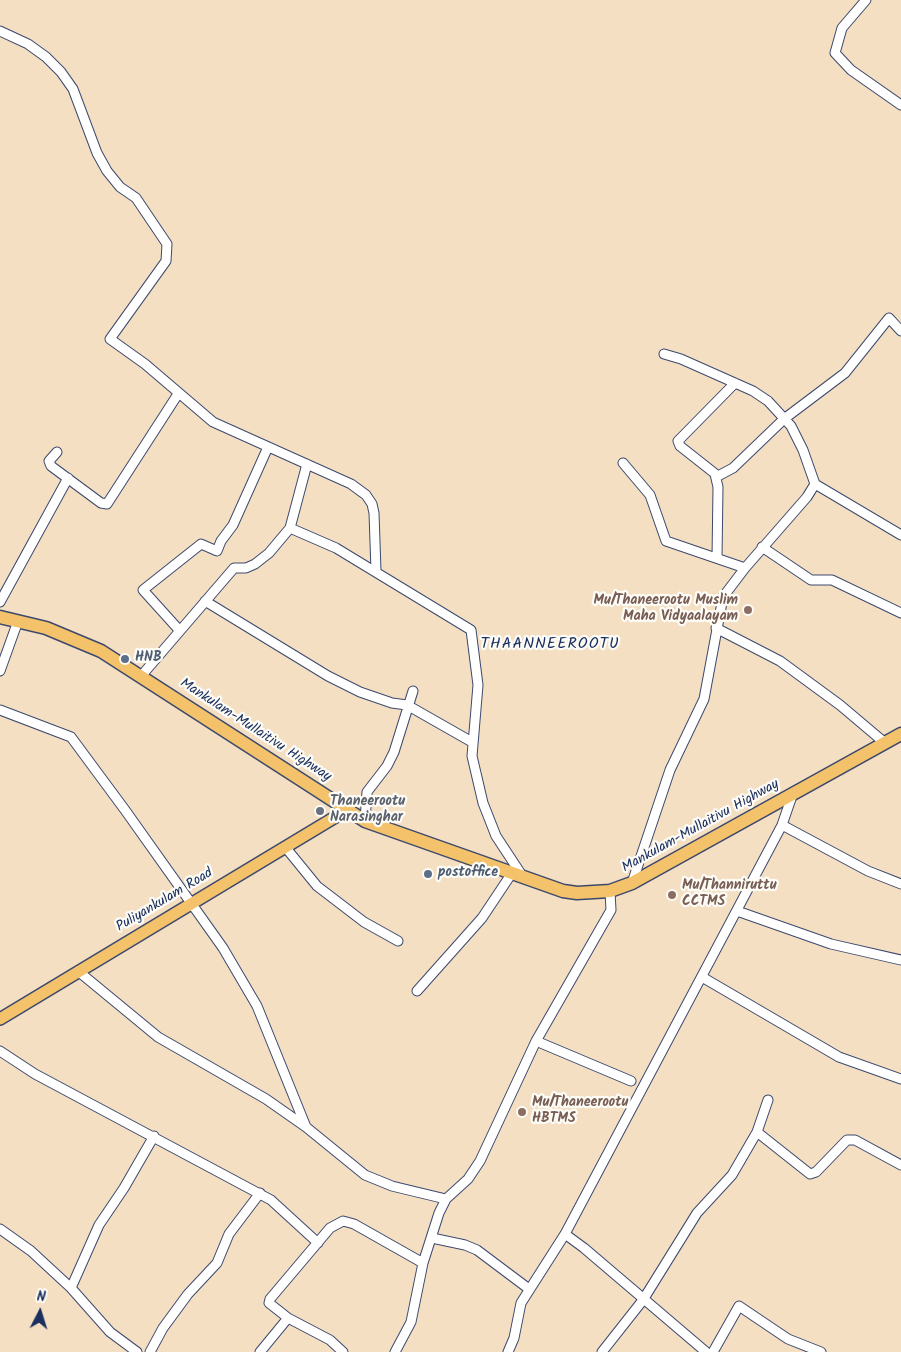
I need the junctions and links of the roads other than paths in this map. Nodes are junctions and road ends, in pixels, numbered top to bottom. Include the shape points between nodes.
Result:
1 (866, 0) edge
2 (0, 31) edge
3 (901, 105) edge
4 (901, 331) edge
5 (664, 354) dead end
6 (735, 383) junction
7 (178, 394) junction
8 (784, 419) junction
9 (268, 446) junction
10 (57, 452) dead end
11 (622, 463) dead end
12 (307, 464) junction
13 (714, 474) junction
14 (68, 478) junction
15 (815, 484) junction
16 (290, 528) junction
17 (901, 534) edge
18 (762, 547) junction
19 (717, 558) junction
20 (744, 568) junction
21 (376, 571) junction
22 (205, 601) junction
23 (0, 602) edge
24 (901, 613) edge
25 (0, 617) edge
26 (18, 621) junction
27 (716, 628) junction
28 (180, 631) junction
29 (0, 671) edge
30 (142, 675) junction
31 (413, 691) dead end
32 (407, 705) junction
33 (0, 710) edge
34 (901, 734) edge
35 (472, 742) junction
36 (885, 743) junction
37 (793, 793) junction
38 (347, 810) junction
39 (365, 821) junction
40 (782, 825) junction
41 (286, 848) junction
42 (518, 875) junction
43 (632, 883) junction
44 (901, 884) edge
45 (610, 891) junction
46 (191, 903) junction
47 (737, 911) junction
48 (398, 941) dead end
49 (901, 960) edge
50 (78, 971) junction
51 (702, 977) junction
52 (417, 991) dead end
53 (0, 1019) edge
54 (536, 1041) junction
55 (0, 1051) edge
56 (901, 1079) edge
57 (631, 1081) dead end
58 (768, 1100) dead end
59 (306, 1127) junction
60 (757, 1132) junction
61 (154, 1136) junction
62 (901, 1165) edge
63 (260, 1193) junction
64 (446, 1199) junction
65 (0, 1229) edge
66 (565, 1234) junction
67 (432, 1238) junction
68 (318, 1243) junction
69 (423, 1262) junction
70 (72, 1288) junction
71 (529, 1288) junction
72 (643, 1300) junction
73 (288, 1318) junction
74 (137, 1352) edge
75 (150, 1352) edge
76 (260, 1352) edge
77 (343, 1352) edge
78 (395, 1352) edge
79 (508, 1352) edge
80 (602, 1352) edge
81 (706, 1352) edge
82 (713, 1352) edge
83 (821, 1352) edge

1 - 3 street via 842,28 835,53 851,70
2 - 7 street via 28,44 60,72 73,90 107,171 120,187 136,198 167,244 166,261 110,339
4 - 8 street via 889,318 845,373
5 - 6 street
6 - 8 street via 768,401
6 - 13 street via 678,441
7 - 9 street via 213,422
7 - 14 street via 107,504
8 - 13 street via 733,468 723,475
8 - 15 street via 803,450
9 - 12 street
9 - 28 street via 233,525 220,541 217,551 201,544 144,590
10 - 14 street via 49,461 51,466
11 - 19 street via 650,495 666,541
12 - 16 street
12 - 21 street via 351,484 372,504
13 - 19 street via 718,487
14 - 23 street
15 - 17 street
15 - 18 street
16 - 21 street via 336,548
16 - 22 street via 255,564 234,568
18 - 20 street
18 - 24 street via 811,580 832,580
19 - 20 street
20 - 27 street via 723,597
21 - 35 street via 471,630 478,686
22 - 28 street
22 - 32 street via 328,676 360,692
25 - 26 highway, Mankulam-Mullaitivu Highway
26 - 29 street
26 - 30 highway, Mankulam-Mullaitivu Highway via 77,640
27 - 36 street via 780,661
27 - 43 street via 704,699 670,770
28 - 30 street
30 - 38 highway, Mankulam-Mullaitivu Highway
31 - 32 street
32 - 35 street
32 - 39 street via 394,752 367,792
33 - 46 street via 71,737
34 - 36 highway, Mankulam-Mullaitivu Highway
35 - 42 street via 482,803
36 - 37 highway, Mankulam-Mullaitivu Highway
37 - 40 street
37 - 43 highway, Mankulam-Mullaitivu Highway
38 - 39 highway, Mankulam-Mullaitivu Highway
38 - 41 main road, Puliyankulam Road
39 - 42 highway, Mankulam-Mullaitivu Highway
40 - 44 street via 868,871
40 - 47 street
41 - 46 main road, Puliyankulam Road
41 - 48 street via 317,886 364,922
42 - 45 highway, Mankulam-Mullaitivu Highway via 577,893
42 - 52 street
43 - 45 highway, Mankulam-Mullaitivu Highway
45 - 54 street via 611,910
46 - 50 main road, Puliyankulam Road
46 - 59 street via 223,948 257,1006
47 - 49 street via 831,944
47 - 51 street
50 - 53 main road, Puliyankulam Road
50 - 59 street via 158,1037 266,1098
51 - 56 street via 839,1057
51 - 66 street
54 - 57 street
54 - 64 street via 480,1161 468,1179
55 - 61 street via 35,1074
58 - 60 street
59 - 64 street via 365,1176
60 - 62 street via 810,1174 816,1172 847,1140 856,1140
60 - 72 street via 732,1175 685,1230
61 - 63 street
61 - 70 street via 99,1225
63 - 68 street
63 - 75 street via 228,1234 217,1263 188,1294
64 - 67 street
65 - 70 street via 31,1251
66 - 71 street
66 - 72 street
67 - 69 street
67 - 71 street via 477,1250
68 - 69 street via 330,1228 343,1221
68 - 73 street via 270,1299 272,1306
69 - 78 street via 411,1322
70 - 74 street via 110,1332
71 - 79 street via 521,1303
72 - 80 street
72 - 81 street
73 - 76 street
73 - 77 street via 330,1340
82 - 83 street via 738,1306 788,1339

